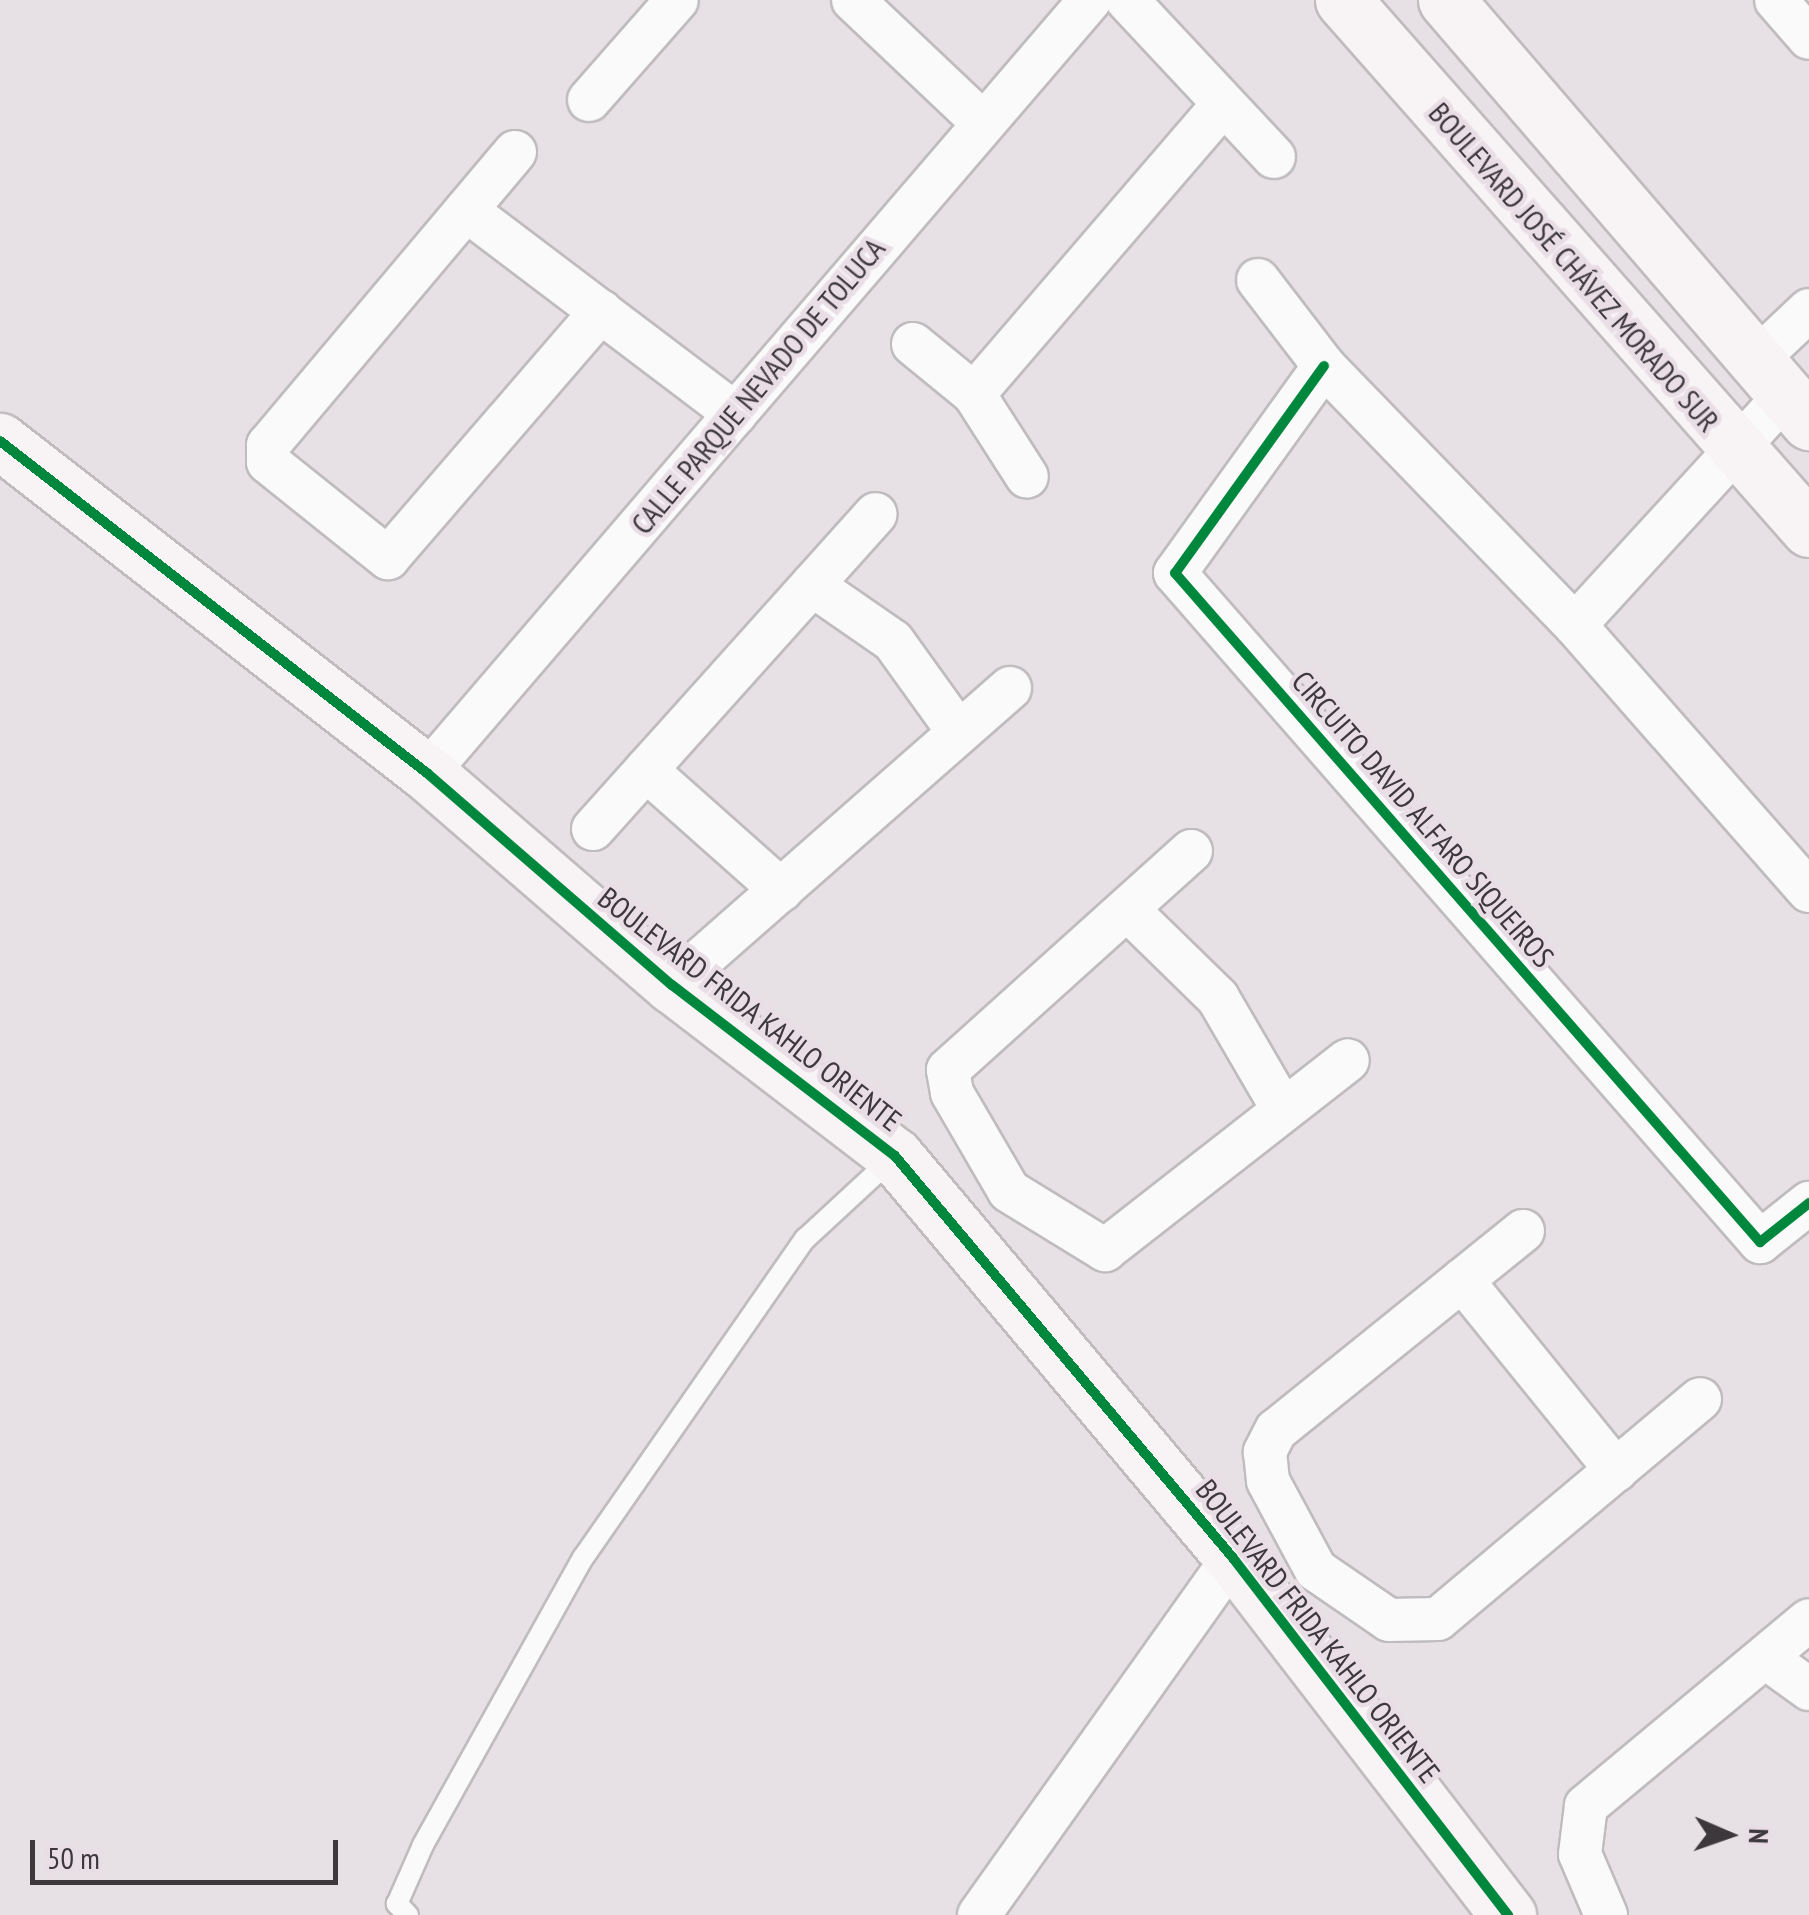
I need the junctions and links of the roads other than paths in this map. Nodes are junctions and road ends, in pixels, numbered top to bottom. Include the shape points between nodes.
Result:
1 (852, 0) edge
2 (1090, 0) edge
3 (1127, 0) edge
4 (1343, 0) edge
5 (1446, 0) edge
6 (1776, 0) edge
7 (673, 1) edge
8 (1809, 38) edge
9 (588, 100) dead end
10 (1223, 105) junction
11 (983, 123) junction
12 (514, 152) dead end
13 (1274, 157) dead end
14 (466, 210) junction
15 (1258, 280) dead end
16 (1809, 310) edge
17 (601, 312) junction
18 (913, 344) dead end
19 (1324, 366) junction
20 (1783, 393) edge
21 (974, 394) junction
22 (736, 414) junction
23 (0, 441) edge
24 (1735, 452) junction
25 (1027, 477) dead end
26 (876, 514) dead end
27 (1809, 529) edge
28 (812, 585) junction
29 (1575, 625) junction
30 (1010, 688) dead end
31 (959, 733) junction
32 (646, 770) junction
33 (428, 773) junction
34 (593, 828) dead end
35 (1191, 851) dead end
36 (780, 890) junction
37 (1809, 891) edge
38 (1129, 912) junction
39 (672, 986) junction
40 (1348, 1060) dead end
41 (1282, 1108) junction
42 (895, 1156) junction
43 (1009, 1191) junction
44 (1809, 1203) edge
45 (955, 1228) junction
46 (1523, 1231) dead end
47 (1462, 1280) junction
48 (1700, 1400) dead end
49 (1616, 1470) junction
50 (1233, 1558) junction
51 (1316, 1570) junction
52 (1273, 1611) junction
53 (1809, 1620) edge
54 (1766, 1658) junction
55 (1809, 1689) edge
56 (1497, 1911) edge
57 (408, 1915) edge
58 (979, 1915) edge
59 (1606, 1915) edge

1 - 11 street
2 - 11 street, CALLE PARQUE NEVADO DE TOLUCA
3 - 10 street
4 - 24 street, BOULEVARD JOSÉ CHÁVEZ MORADO SUR
5 - 20 street
6 - 8 street
7 - 9 street
10 - 13 street
10 - 21 street
11 - 22 street, CALLE PARQUE NEVADO DE TOLUCA
12 - 14 street
14 - 17 street
14 - 17 street via 268,446 278,478 373,552 401,551
15 - 19 street
16 - 20 street
17 - 22 street
18 - 21 street
19 - 29 street
19 - 44 street, CIRCUITO DAVID ALFARO SIQUEIROS via 1175,574 1760,1242
20 - 24 street
21 - 25 street
22 - 33 street, CALLE PARQUE NEVADO DE TOLUCA
23 - 33 street, BOULEVARD FRIDA KAHLO ORIENTE
24 - 27 street, BOULEVARD JOSÉ CHÁVEZ MORADO SUR
24 - 29 street
26 - 28 street
28 - 31 street via 893,641
28 - 32 street
29 - 37 street
30 - 31 street
31 - 36 street
32 - 34 street
32 - 36 street
33 - 39 street, BOULEVARD FRIDA KAHLO ORIENTE
35 - 38 street
36 - 39 street
38 - 41 street via 1218,998
38 - 43 street via 948,1070 952,1094
39 - 42 street, BOULEVARD FRIDA KAHLO ORIENTE
40 - 41 street
41 - 43 street via 1105,1250
42 - 45 street, BOULEVARD FRIDA KAHLO ORIENTE
42 - 57 lane via 805,1238 584,1558 423,1845 397,1904
43 - 45 street
45 - 50 street, BOULEVARD FRIDA KAHLO ORIENTE
46 - 47 street
47 - 49 street
47 - 51 street via 1276,1430 1265,1452 1268,1481
48 - 49 street
49 - 51 street via 1438,1619 1389,1620
50 - 52 street, BOULEVARD FRIDA KAHLO ORIENTE
50 - 58 street
51 - 52 street
52 - 56 street, BOULEVARD FRIDA KAHLO ORIENTE
53 - 54 street
54 - 55 street
54 - 59 street via 1586,1806 1580,1854

